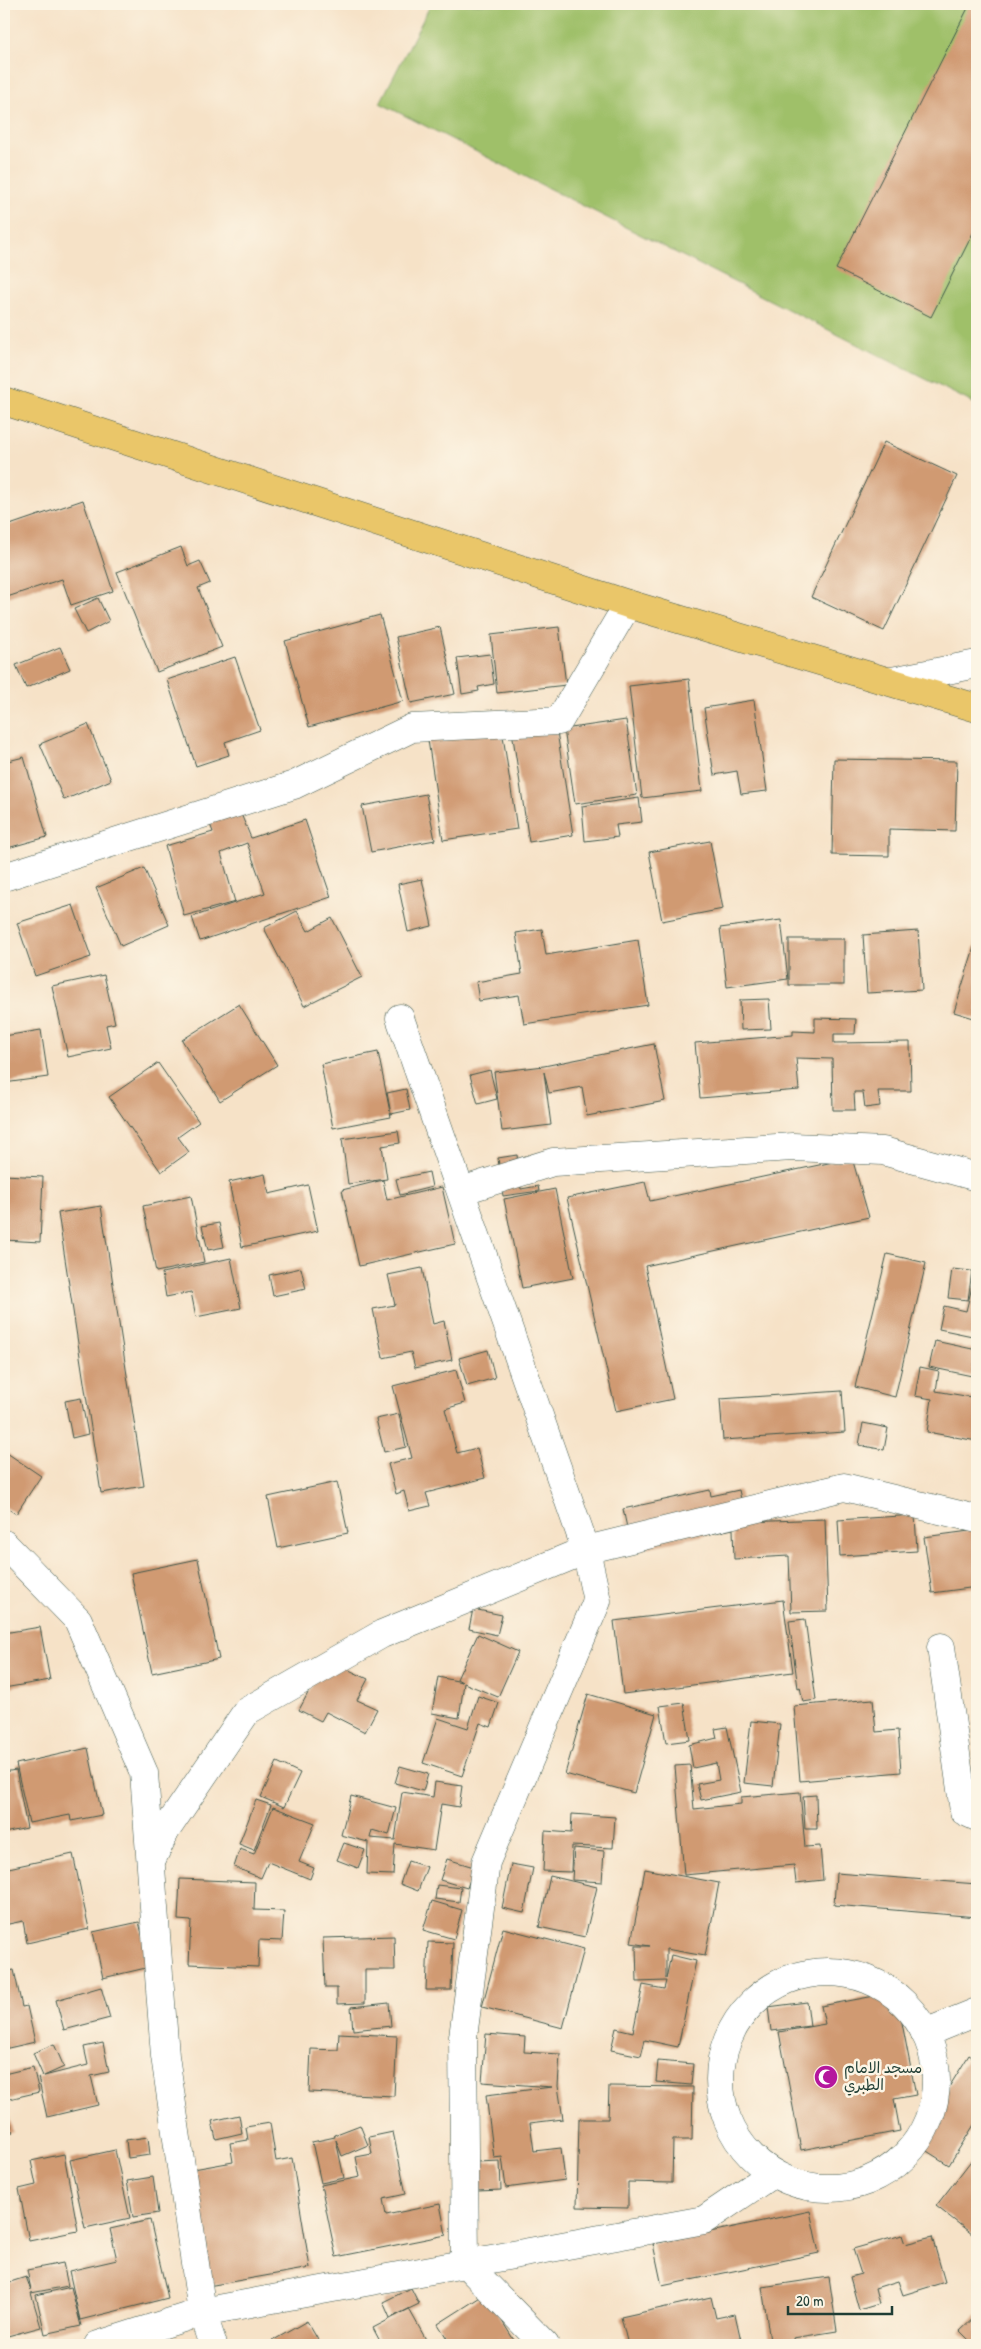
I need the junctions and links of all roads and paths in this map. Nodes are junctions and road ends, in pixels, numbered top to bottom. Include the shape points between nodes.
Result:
1 (4, 401) edge
2 (628, 604) junction
3 (977, 664) edge
4 (892, 681) junction
5 (977, 708) edge
6 (4, 877) edge
7 (400, 1018) dead end
8 (977, 1177) edge
9 (461, 1191) junction
10 (977, 1519) edge
11 (4, 1544) edge
12 (586, 1550) junction
13 (941, 1647) dead end
14 (977, 1817) edge
15 (151, 1861) junction
16 (977, 2012) edge
17 (925, 2033) junction
18 (772, 2174) junction
19 (465, 2264) junction
20 (202, 2312) junction
21 (98, 2345) edge
22 (213, 2345) edge
23 (545, 2345) edge

1 - 2 main road
2 - 4 main road
2 - 6 street via 559,721 412,728 294,785
3 - 4 street
4 - 5 main road
7 - 9 street
8 - 9 street via 883,1151 792,1147 553,1162
9 - 12 street
10 - 12 street via 844,1487
11 - 15 street via 78,1620 144,1773
12 - 15 street via 382,1634 247,1711 166,1830
12 - 19 street via 597,1602 486,1862 463,2037
13 - 14 street via 964,1811
15 - 20 street via 165,2056
16 - 17 street
17 - 18 street via 935,2057 936,2093 926,2128 905,2157 876,2178 842,2188 806,2187
17 - 18 street via 922,2024 898,1997 867,1978 832,1972 796,1976 764,1992 739,2018 723,2050 719,2086 726,2121 745,2151
18 - 19 street via 704,2220
19 - 20 street
19 - 23 street
20 - 21 street
20 - 22 street

